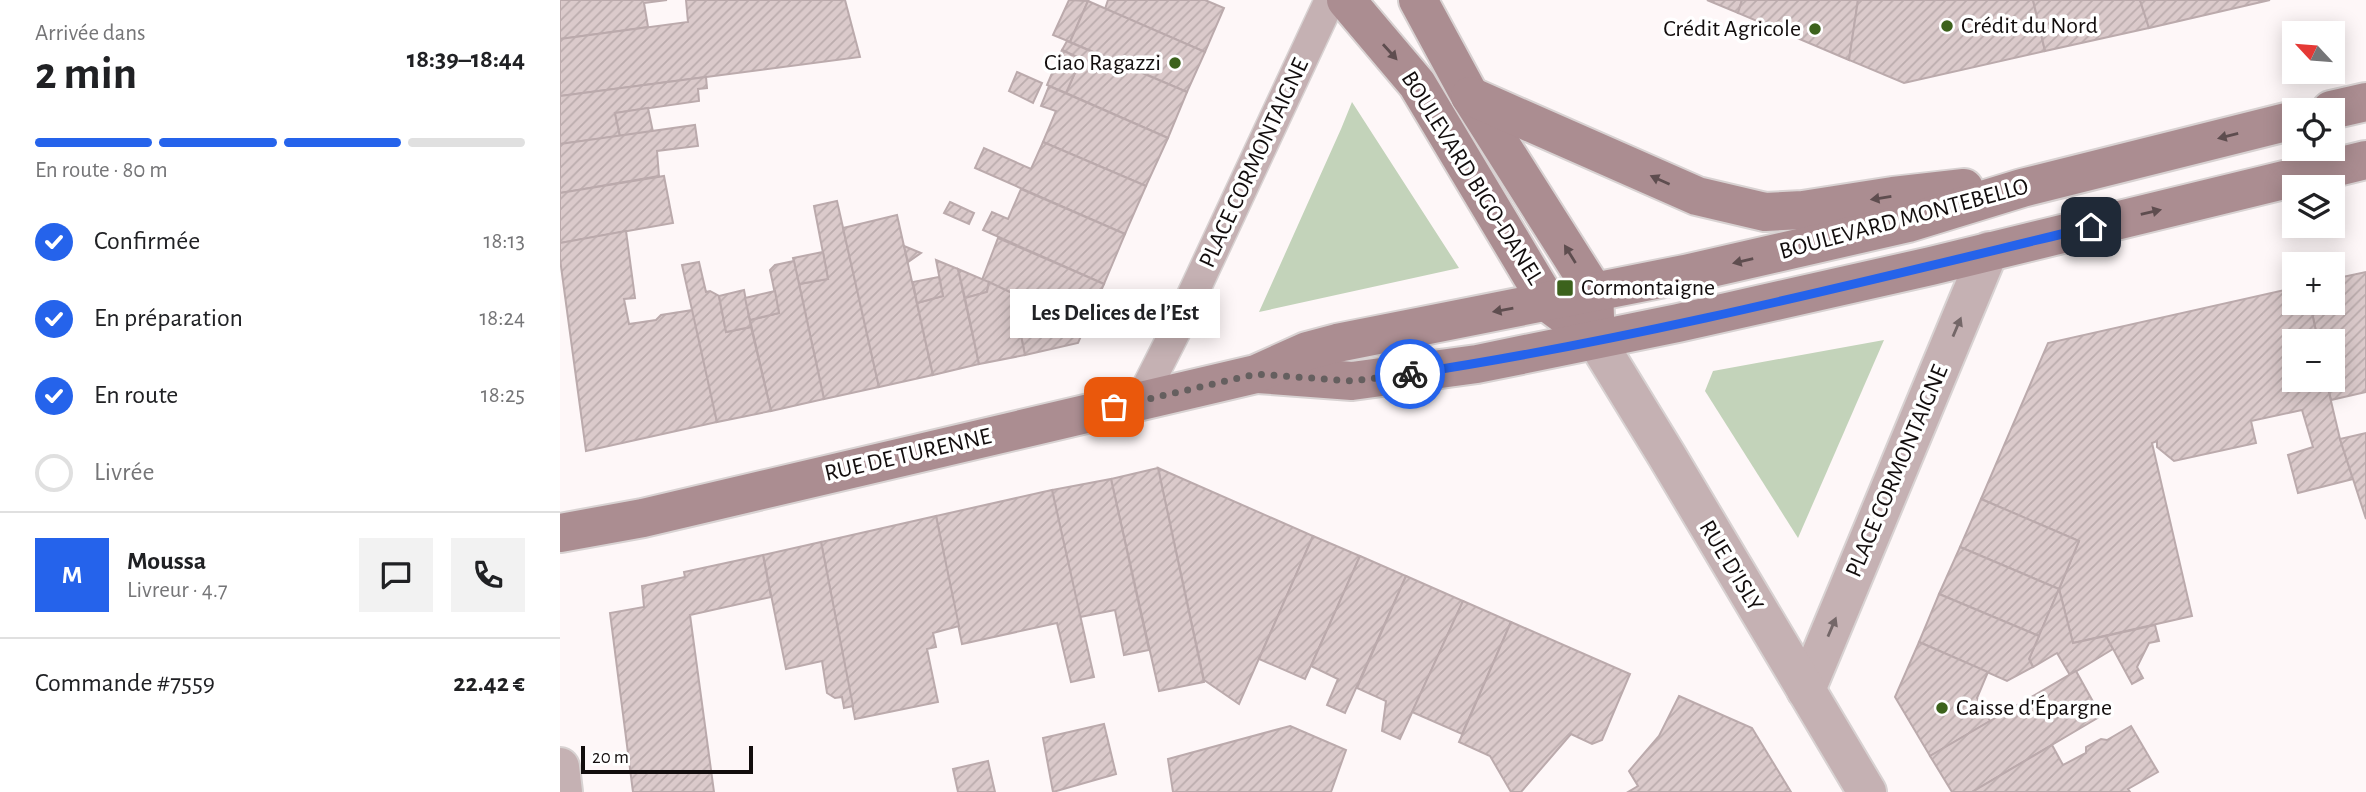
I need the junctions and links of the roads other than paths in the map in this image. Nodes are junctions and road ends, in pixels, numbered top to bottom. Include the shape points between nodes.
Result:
1 (1330, 0) edge
2 (1346, 0) edge
3 (1419, 0) edge
4 (1470, 96) junction
5 (2366, 102) edge
6 (2345, 107) edge
7 (2282, 123) edge
8 (2366, 160) edge
9 (2022, 188) junction
10 (1989, 251) junction
11 (1594, 292) junction
12 (1548, 303) junction
13 (1596, 340) junction
14 (1256, 374) junction
15 (1140, 401) junction
16 (560, 533) edge
17 (1805, 690) junction
18 (560, 767) edge
19 (563, 792) edge
20 (1867, 792) edge

1 - 15 lane, PLACE CORMONTAIGNE
2 -> 12 main road, BOULEVARD BIGO-DANEL via 1417,84
3 - 4 main road, BOULEVARD BIGO-DANEL
9 -> 4 main road via 1951,188 1765,212 1697,196
11 -> 4 main road, BOULEVARD BIGO-DANEL
5 - 6 main road
7 -> 9 main road, BOULEVARD MONTEBELLO
10 -> 8 main road, BOULEVARD MONTEBELLO
9 -> 11 main road, BOULEVARD MONTEBELLO via 1908,223
10 - 13 main road, BOULEVARD MONTEBELLO
17 -> 10 street, PLACE CORMONTAIGNE
11 - 12 main road, RUE DE TURENNE
11 - 13 main road, BOULEVARD BIGO-DANEL
12 - 13 main road, BOULEVARD BIGO-DANEL
12 -> 14 main road, RUE DE TURENNE via 1307,351
13 - 14 main road, RUE DE TURENNE via 1362,380
13 - 17 street, RUE D'ISLY
14 - 15 main road, RUE DE TURENNE
15 - 16 main road, RUE DE TURENNE via 643,518
17 - 20 street, RUE D'ISLY
18 - 19 street

